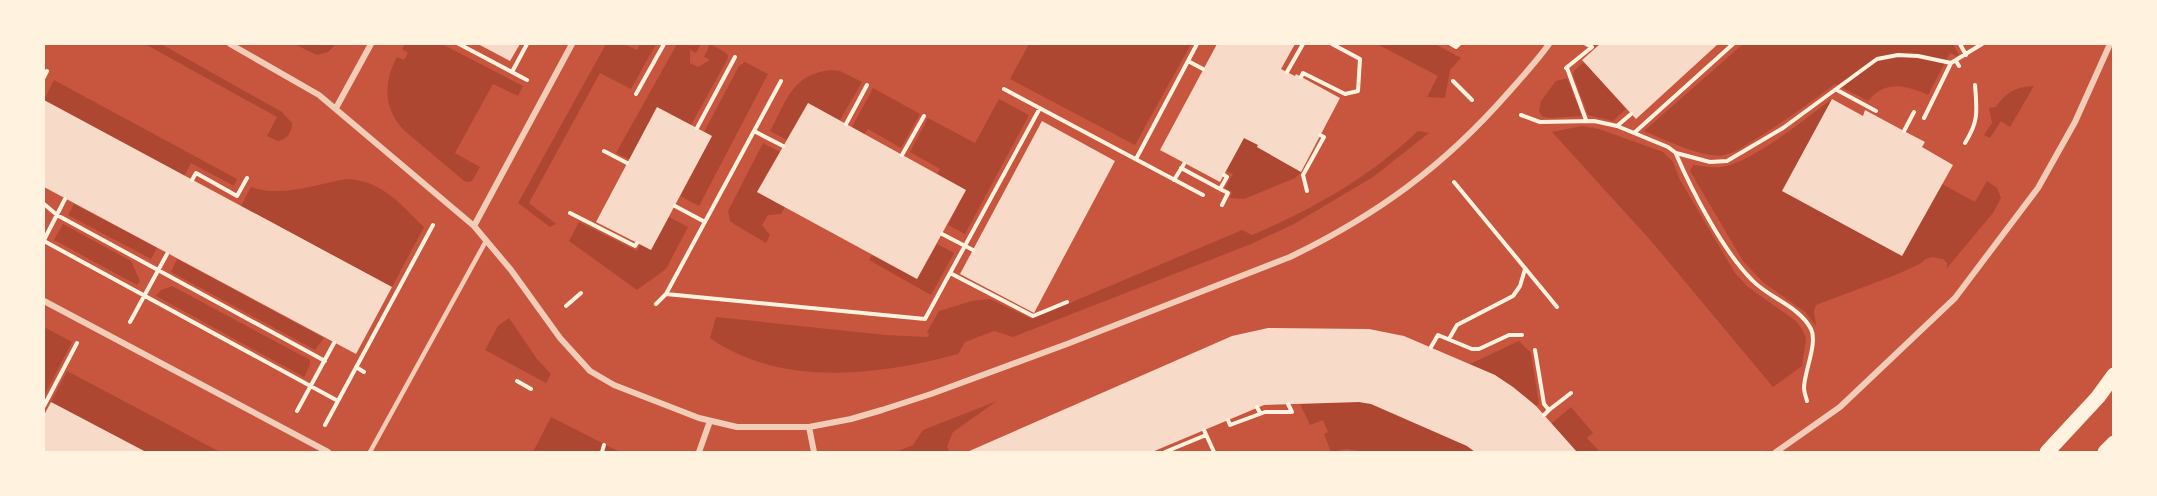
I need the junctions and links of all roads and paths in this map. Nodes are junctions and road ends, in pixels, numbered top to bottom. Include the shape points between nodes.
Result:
1 (230, 44) edge
2 (371, 44) edge
3 (459, 44) edge
4 (528, 44) edge
5 (572, 44) edge
6 (664, 44) edge
7 (1197, 44) edge
8 (1303, 44) edge
9 (1332, 44) edge
10 (1451, 44) edge
11 (1459, 44) edge
12 (1549, 44) edge
13 (1586, 44) edge
14 (1733, 44) edge
15 (1960, 44) edge
16 (1982, 44) edge
17 (2110, 44) edge
18 (1593, 46) edge
19 (1966, 55) junction
20 (735, 57) dead end
21 (1188, 61) junction
22 (1956, 61) junction
23 (1952, 63) junction
24 (1959, 66) dead end
25 (1560, 67) dead end
26 (1567, 68) junction
27 (1203, 69) dead end
28 (47, 71) dead end
29 (512, 72) junction
30 (1287, 72) dead end
31 (44, 77) edge
32 (1301, 77) dead end
33 (530, 81) dead end
34 (781, 81) dead end
35 (1454, 81) dead end
36 (867, 85) dead end
37 (1976, 86) dead end
38 (1004, 89) dead end
39 (1837, 90) junction
40 (636, 94) dead end
41 (1473, 101) dead end
42 (336, 108) junction
43 (1040, 108) junction
44 (1876, 111) dead end
45 (1914, 112) dead end
46 (1631, 114) dead end
47 (1521, 115) dead end
48 (924, 116) dead end
49 (1924, 118) dead end
50 (1586, 120) junction
51 (846, 124) dead end
52 (1617, 126) junction
53 (697, 128) dead end
54 (754, 131) junction
55 (1904, 131) dead end
56 (1634, 133) junction
57 (1320, 135) dead end
58 (1965, 143) dead end
59 (783, 146) dead end
60 (604, 151) dead end
61 (1676, 153) junction
62 (902, 155) dead end
63 (1136, 159) junction
64 (627, 164) dead end
65 (1224, 175) dead end
66 (247, 178) dead end
67 (192, 180) dead end
68 (1174, 180) junction
69 (1454, 182) dead end
70 (1220, 189) junction
71 (1307, 191) dead end
72 (1203, 195) dead end
73 (65, 199) dead end
74 (44, 204) edge
75 (1222, 205) dead end
76 (675, 206) dead end
77 (570, 213) dead end
78 (57, 214) junction
79 (705, 222) junction
80 (433, 225) dead end
81 (474, 226) junction
82 (942, 234) dead end
83 (44, 241) edge
84 (486, 241) junction
85 (637, 243) dead end
86 (965, 246) junction
87 (973, 250) dead end
88 (167, 254) dead end
89 (1525, 268) junction
90 (158, 270) junction
91 (950, 273) junction
92 (581, 292) dead end
93 (666, 294) junction
94 (144, 296) junction
95 (44, 301) edge
96 (1067, 303) dead end
97 (656, 304) dead end
98 (566, 306) dead end
99 (1557, 307) dead end
100 (1522, 335) dead end
101 (1449, 339) junction
102 (78, 340) dead end
103 (120, 342) junction
104 (334, 343) dead end
105 (1431, 347) dead end
106 (1535, 350) dead end
107 (324, 361) junction
108 (356, 367) junction
109 (364, 372) dead end
110 (2114, 375) edge
111 (517, 381) dead end
112 (310, 386) junction
113 (531, 389) dead end
114 (1571, 393) dead end
115 (338, 401) junction
116 (1288, 404) dead end
117 (44, 406) edge
118 (1257, 407) dead end
119 (1809, 408) dead end
120 (1549, 410) junction
121 (1260, 413) junction
122 (1544, 415) dead end
123 (1228, 420) dead end
124 (710, 421) junction
125 (809, 427) junction
126 (2114, 443) edge
127 (314, 445) junction
128 (604, 445) dead end
129 (328, 453) edge
130 (370, 453) edge
131 (602, 453) edge
132 (699, 453) edge
133 (813, 453) edge
134 (1165, 453) edge
135 (1214, 453) edge
136 (1776, 453) edge
137 (2048, 453) edge
138 (2105, 453) edge

1 - 42 street
2 - 42 street
3 - 29 path
4 - 29 path
5 - 81 street
6 - 40 path
7 - 21 path
8 - 30 path
9 - 32 path via 1360,58 1358,91 1345,94 1303,73
10 - 11 path
12 - 125 street via 1484,120 1444,158 1390,201 1323,241 1247,275 931,394 851,419
13 - 18 path
14 - 56 path
15 - 19 path
16 - 19 path
17 - 136 street via 2044,179 1955,298 1840,407
18 - 26 path
19 - 22 path
20 - 53 path
21 - 27 path
21 - 63 path
22 - 23 path
22 - 24 path
23 - 39 path via 1918,56 1877,59
23 - 49 path
25 - 26 path
26 - 50 path
28 - 31 path
29 - 33 path
34 - 54 path
35 - 41 path
36 - 51 path
37 - 58 path via 1978,116
38 - 43 path
39 - 44 path
39 - 61 path via 1783,129 1727,161 1710,162
42 - 81 street
43 - 63 path
43 - 86 path
45 - 55 path
46 - 52 path
47 - 50 path via 1552,123
48 - 62 path
50 - 52 path
52 - 56 path
54 - 59 path
54 - 79 path
56 - 61 path
57 - 71 path via 1324,136 1303,175
60 - 64 path
61 - 119 path via 1738,264 1810,327 1813,333 1804,387
63 - 68 path
65 - 70 path via 1227,177
66 - 67 path via 237,196 196,173
68 - 70 path via 1182,166
68 - 72 path
69 - 89 path
70 - 75 path via 1228,193
73 - 78 path
74 - 78 path
76 - 79 path
77 - 85 path via 635,246
78 - 83 path
78 - 90 path
79 - 93 path
80 - 108 path
81 - 84 street
82 - 86 path
83 - 94 path
84 - 124 street via 583,366 614,385
84 - 130 lane
86 - 87 path
86 - 91 path
88 - 90 path
89 - 99 path
89 - 101 path via 1513,296 1457,325
90 - 94 path
90 - 107 path
91 - 93 path via 925,319
91 - 96 path via 1033,316
92 - 98 path
93 - 97 path
94 - 103 path
94 - 112 path
95 - 103 street
100 - 101 path via 1509,335 1479,349
101 - 105 path via 1438,334
102 - 117 path
103 - 127 street
104 - 107 path
106 - 120 path via 1544,404
107 - 112 path
108 - 109 path
108 - 115 path
110 - 137 main road
111 - 113 path
112 - 115 path
114 - 120 path
115 - 127 path
116 - 121 path via 1292,412
118 - 121 path
120 - 122 path
121 - 123 path via 1230,425
124 - 125 street via 736,427
124 - 132 street
125 - 133 street
126 - 138 main road
127 - 129 street
128 - 131 path
134 - 135 path via 1205,432

